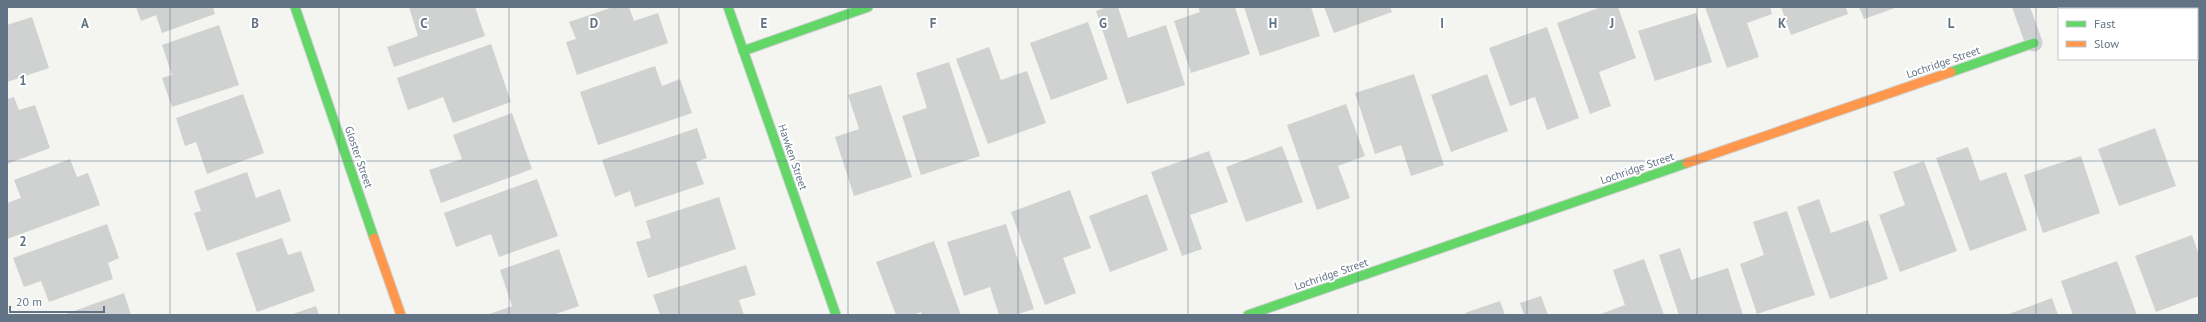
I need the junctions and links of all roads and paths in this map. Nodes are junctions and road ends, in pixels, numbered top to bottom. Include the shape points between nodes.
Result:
1 (294, 7) edge
2 (728, 7) edge
3 (868, 7) edge
4 (2021, 7) edge
5 (2034, 43) joint
6 (743, 51) junction
7 (401, 315) edge
8 (836, 315) edge
9 (1248, 315) edge

1 - 7 street, Gloster Street
2 - 6 street, Hawken Street
3 - 6 street
4 - 5 lane
5 - 9 street, Lochridge Street
6 - 8 street, Hawken Street

